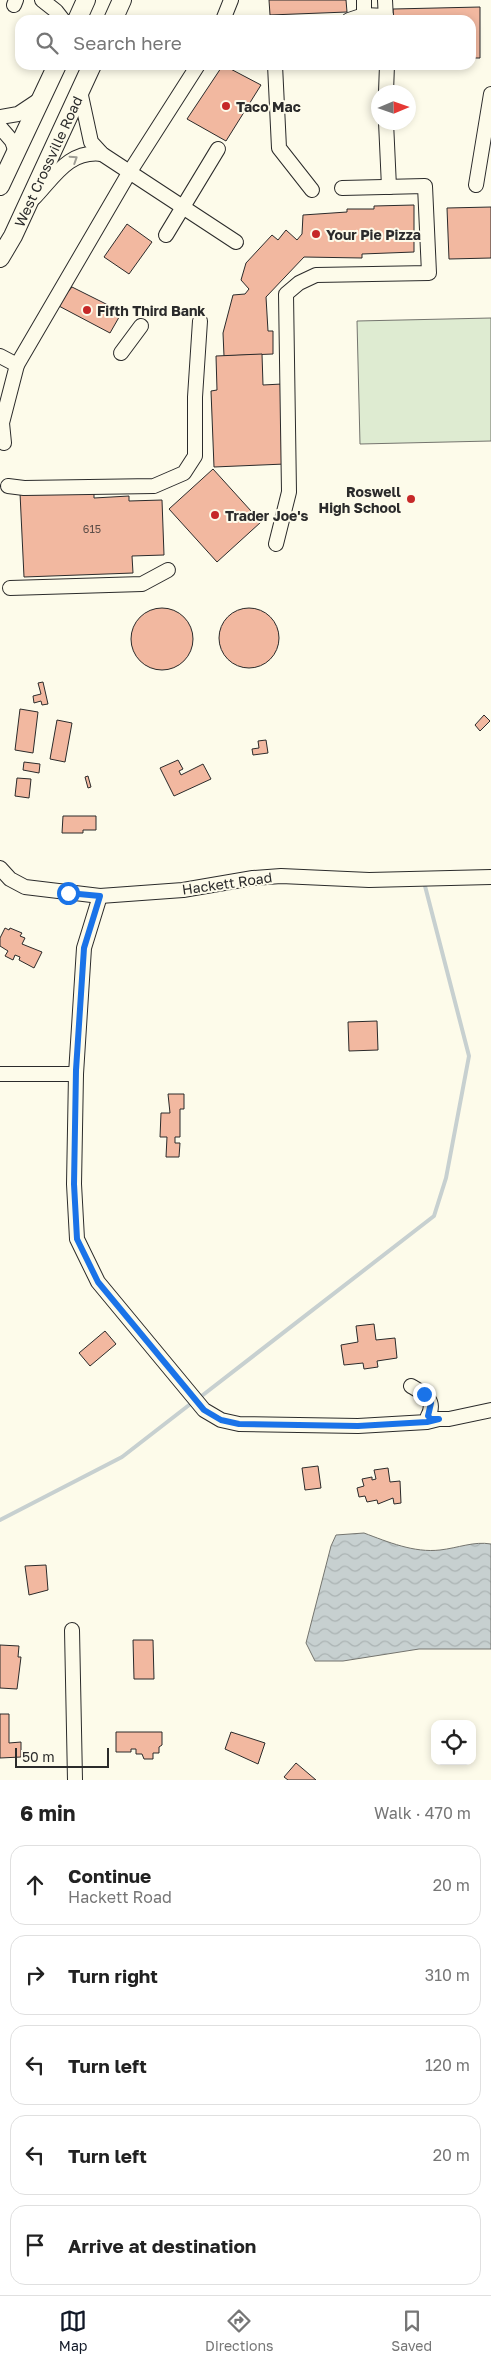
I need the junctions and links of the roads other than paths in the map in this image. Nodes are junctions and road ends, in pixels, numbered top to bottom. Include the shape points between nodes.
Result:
1 (42, 0) edge
2 (86, 0) edge
3 (122, 0) edge
4 (231, 0) edge
5 (364, 0) edge
6 (385, 0) edge
7 (59, 15) edge
8 (79, 15) edge
9 (114, 15) edge
10 (225, 15) edge
11 (364, 15) edge
12 (386, 15) edge
13 (55, 70) edge
14 (90, 70) edge
15 (195, 70) edge
16 (275, 70) edge
17 (387, 70) edge
18 (386, 85) edge
19 (80, 91) junction
20 (491, 94) edge
21 (42, 98) junction
22 (0, 117) edge
23 (0, 127) edge
24 (386, 130) edge
25 (218, 149) dead end
26 (16, 152) junction
27 (102, 154) junction
28 (129, 173) junction
29 (476, 185) dead end
30 (0, 186) edge
31 (389, 187) junction
32 (342, 188) dead end
33 (312, 190) dead end
34 (28, 205) junction
35 (182, 208) junction
36 (166, 236) dead end
37 (236, 242) dead end
38 (0, 258) edge
39 (200, 321) dead end
40 (142, 326) dead end
41 (121, 353) dead end
42 (0, 356) edge
43 (16, 366) junction
44 (4, 443) dead end
45 (8, 486) dead end
46 (276, 544) dead end
47 (168, 570) dead end
48 (10, 588) dead end
49 (0, 868) edge
50 (491, 877) edge
51 (100, 896) junction
52 (0, 1074) edge
53 (76, 1074) junction
54 (411, 1386) dead end
55 (491, 1410) edge
56 (439, 1419) junction
57 (72, 1630) dead end
58 (75, 1780) edge

1 - 7 street
2 - 8 main road
3 - 9 main road
4 - 10 street
5 - 11 street
6 - 12 street
13 - 21 main road
14 - 19 main road, West Crossville Road
15 - 28 street
16 - 33 street via 279,148
17 - 18 street
19 - 27 street via 91,142
19 - 34 main road, West Crossville Road
20 - 29 street
21 - 22 street via 18,114
21 - 26 main road
23 - 26 street via 12,141
24 - 31 street
25 - 35 street
26 - 30 main road
27 - 28 street
34 -> 27 street via 72,158 88,152
28 - 35 street
28 - 43 street
31 - 32 street
31 - 46 street via 425,186 429,273 316,275 286,294 290,492
34 - 38 main road, West Crossville Road
35 - 36 street
35 - 37 street
39 - 45 street via 194,456 184,473 154,486
40 - 41 street
42 - 43 street
43 - 44 street via 2,423
47 - 48 street via 142,584
49 - 51 street, Hackett Road via 10,879 25,887
50 - 51 street, Hackett Road via 369,880 280,876 183,890
51 - 53 street via 84,948
52 - 53 street
53 - 56 street via 74,1184 77,1239 98,1282 204,1410 221,1420 239,1424 358,1426
54 - 56 street via 429,1399 432,1408 428,1416
55 - 56 street
57 - 58 street

